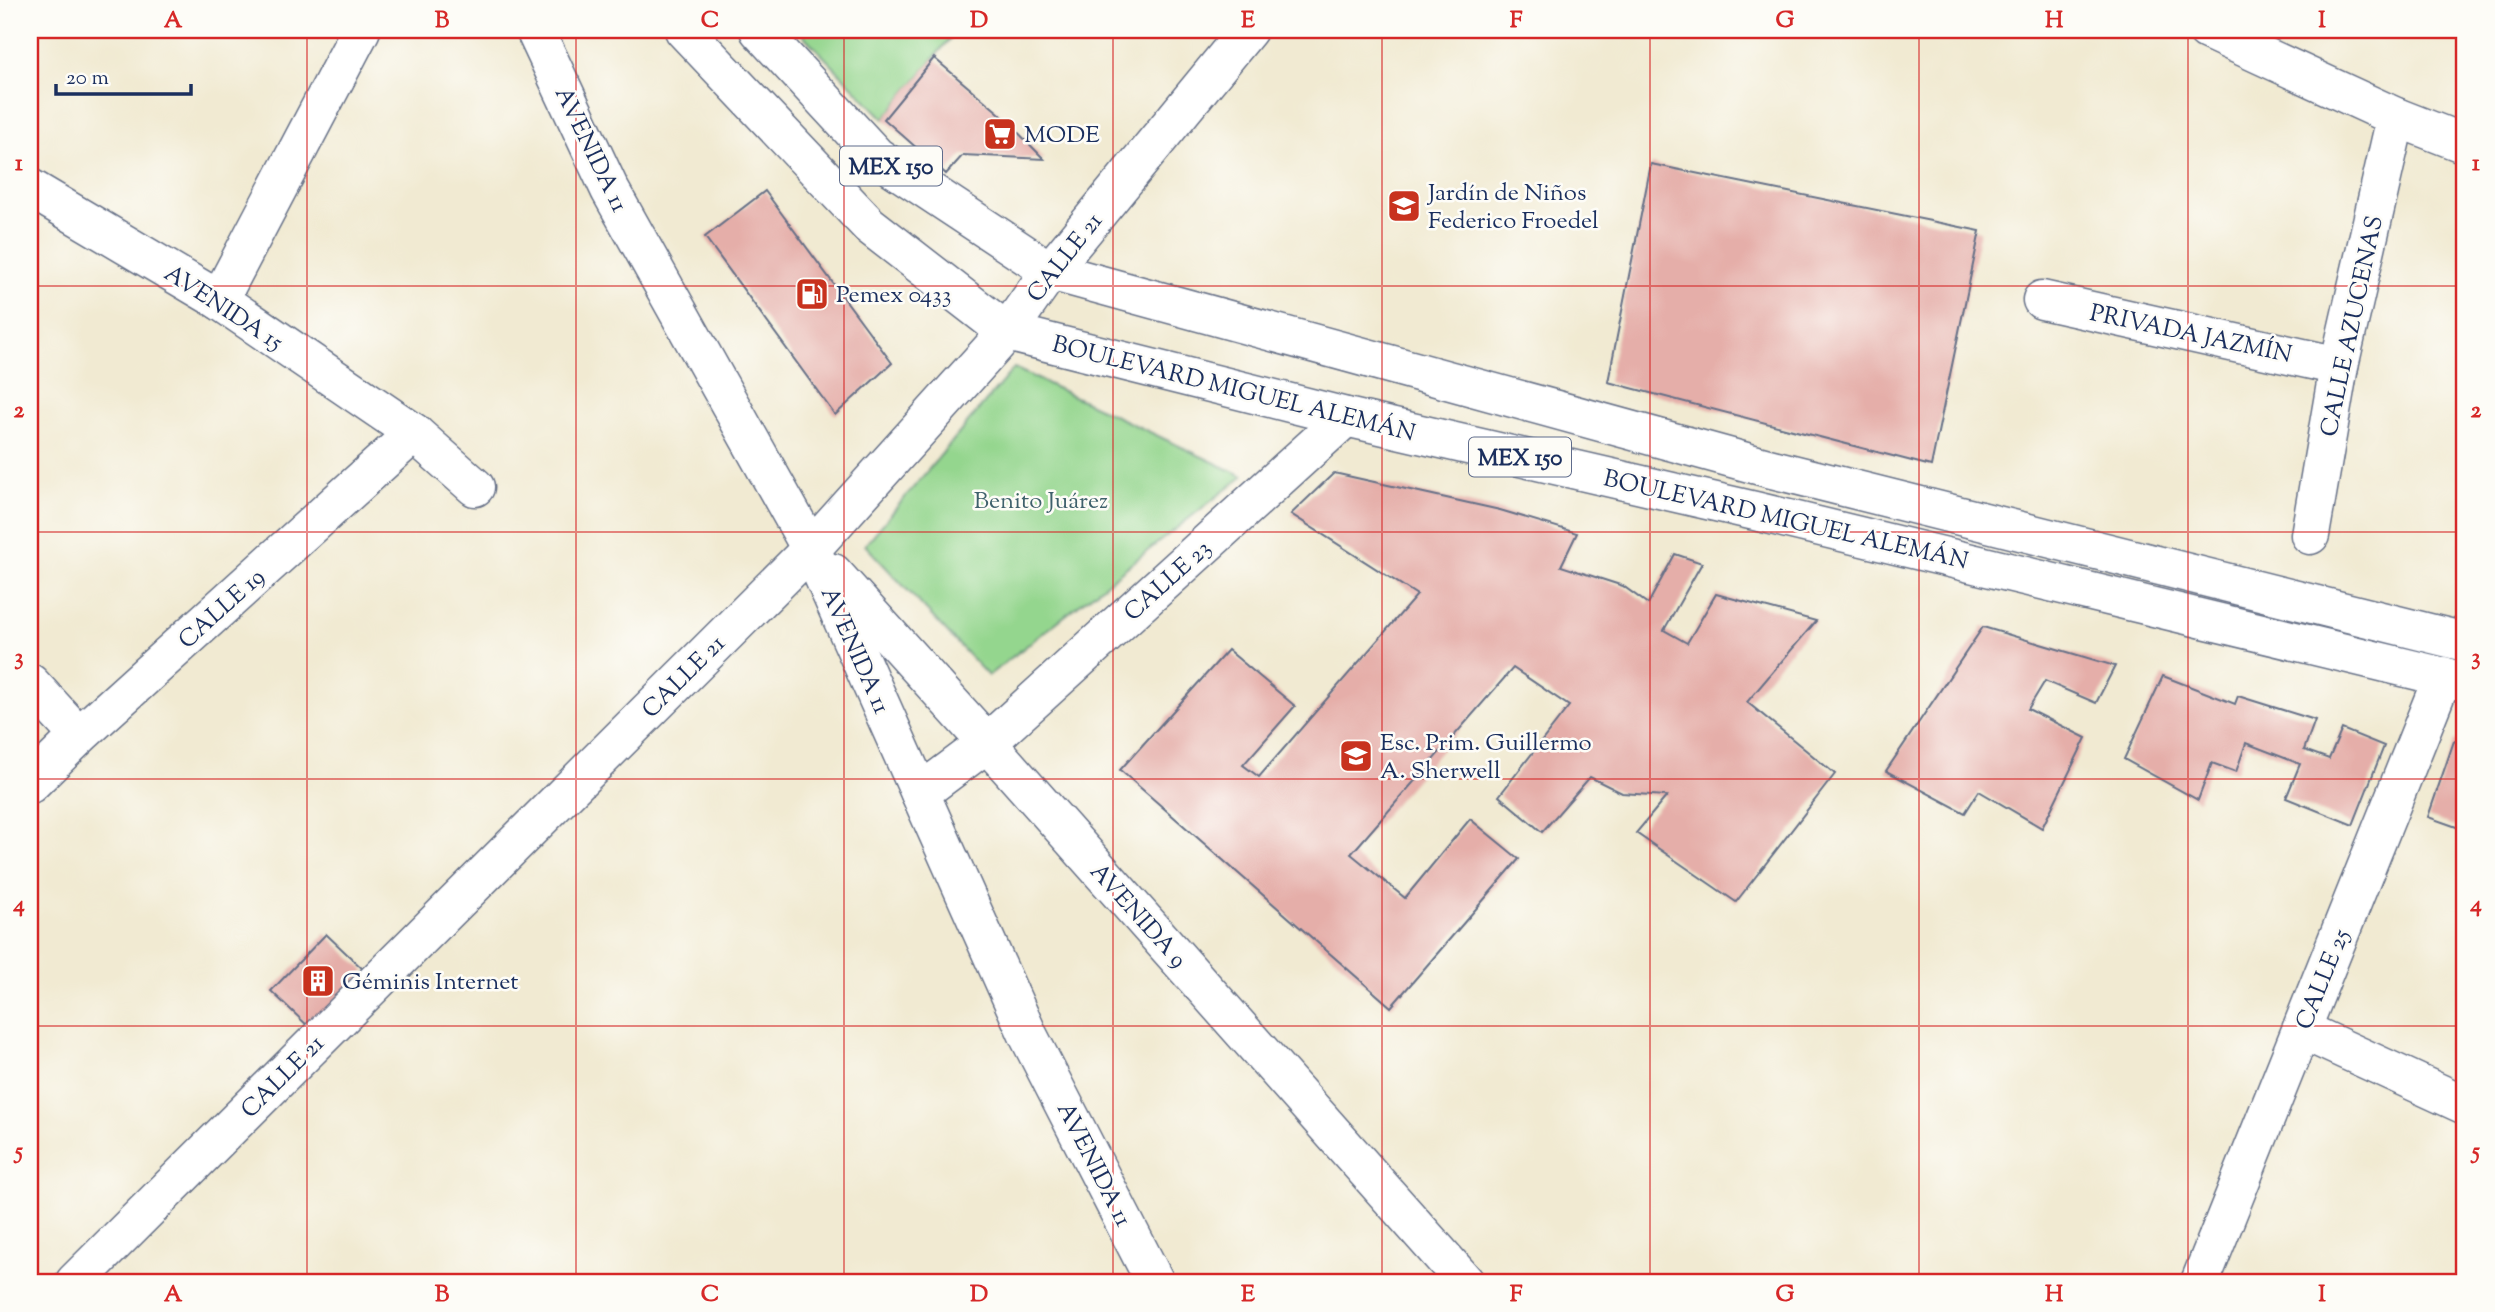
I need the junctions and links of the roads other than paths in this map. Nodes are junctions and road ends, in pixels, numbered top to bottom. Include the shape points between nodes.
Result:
1 (361, 30) edge
2 (535, 30) edge
3 (684, 30) edge
4 (759, 30) edge
5 (1248, 30) edge
6 (2207, 30) edge
7 (2396, 117) junction
8 (2465, 144) edge
9 (30, 188) edge
10 (1050, 271) junction
11 (219, 300) junction
12 (2042, 300) dead end
13 (1007, 332) junction
14 (2339, 366) junction
15 (1346, 416) junction
16 (414, 433) junction
17 (1768, 468) junction
18 (475, 487) dead end
19 (1755, 511) junction
20 (2309, 535) dead end
21 (811, 549) junction
22 (2465, 642) edge
23 (2454, 679) edge
24 (30, 683) edge
25 (79, 736) junction
26 (987, 743) junction
27 (30, 784) edge
28 (920, 793) junction
29 (2302, 1030) junction
30 (2465, 1105) edge
31 (75, 1282) edge
32 (1154, 1282) edge
33 (1465, 1282) edge
34 (2200, 1282) edge

1 - 11 main road
2 - 21 main road, AVENIDA 11 via 610,190
3 - 13 main road, BOULEVARD MIGUEL ALEMÁN / MEX 150 via 869,225
4 - 10 main road, MEX 150 via 876,156
5 - 10 main road, CALLE 21
6 - 7 main road
7 - 8 main road
7 - 14 main road, CALLE AZUCENAS
9 - 11 main road, AVENIDA 15
10 - 13 main road, CALLE 21
10 - 17 main road, BOULEVARD MIGUEL ALEMÁN / MEX 150
11 - 16 main road, AVENIDA 15
12 - 14 main road, PRIVADA JAZMÍN
13 - 15 main road, BOULEVARD MIGUEL ALEMÁN / MEX 150
13 - 21 main road, CALLE 21
14 - 20 main road, CALLE AZUCENAS
15 - 19 main road, BOULEVARD MIGUEL ALEMÁN / MEX 150
15 - 26 main road, CALLE 23
16 - 18 main road, AVENIDA 15
16 - 25 main road, CALLE 19
17 - 19 main road
17 - 22 main road, BOULEVARD MIGUEL ALEMÁN / MEX 150
19 - 23 main road, BOULEVARD MIGUEL ALEMÁN / MEX 150
21 - 26 main road, AVENIDA 9
21 - 28 main road, AVENIDA 11
21 - 31 main road, CALLE 21
23 - 29 main road, CALLE 25
24 - 25 main road
25 - 27 main road, CALLE 19
26 - 28 main road, CALLE 23
26 - 33 main road, AVENIDA 9
28 - 32 main road, AVENIDA 11 via 1028,1035
29 - 30 main road
29 - 34 main road, CALLE 25

